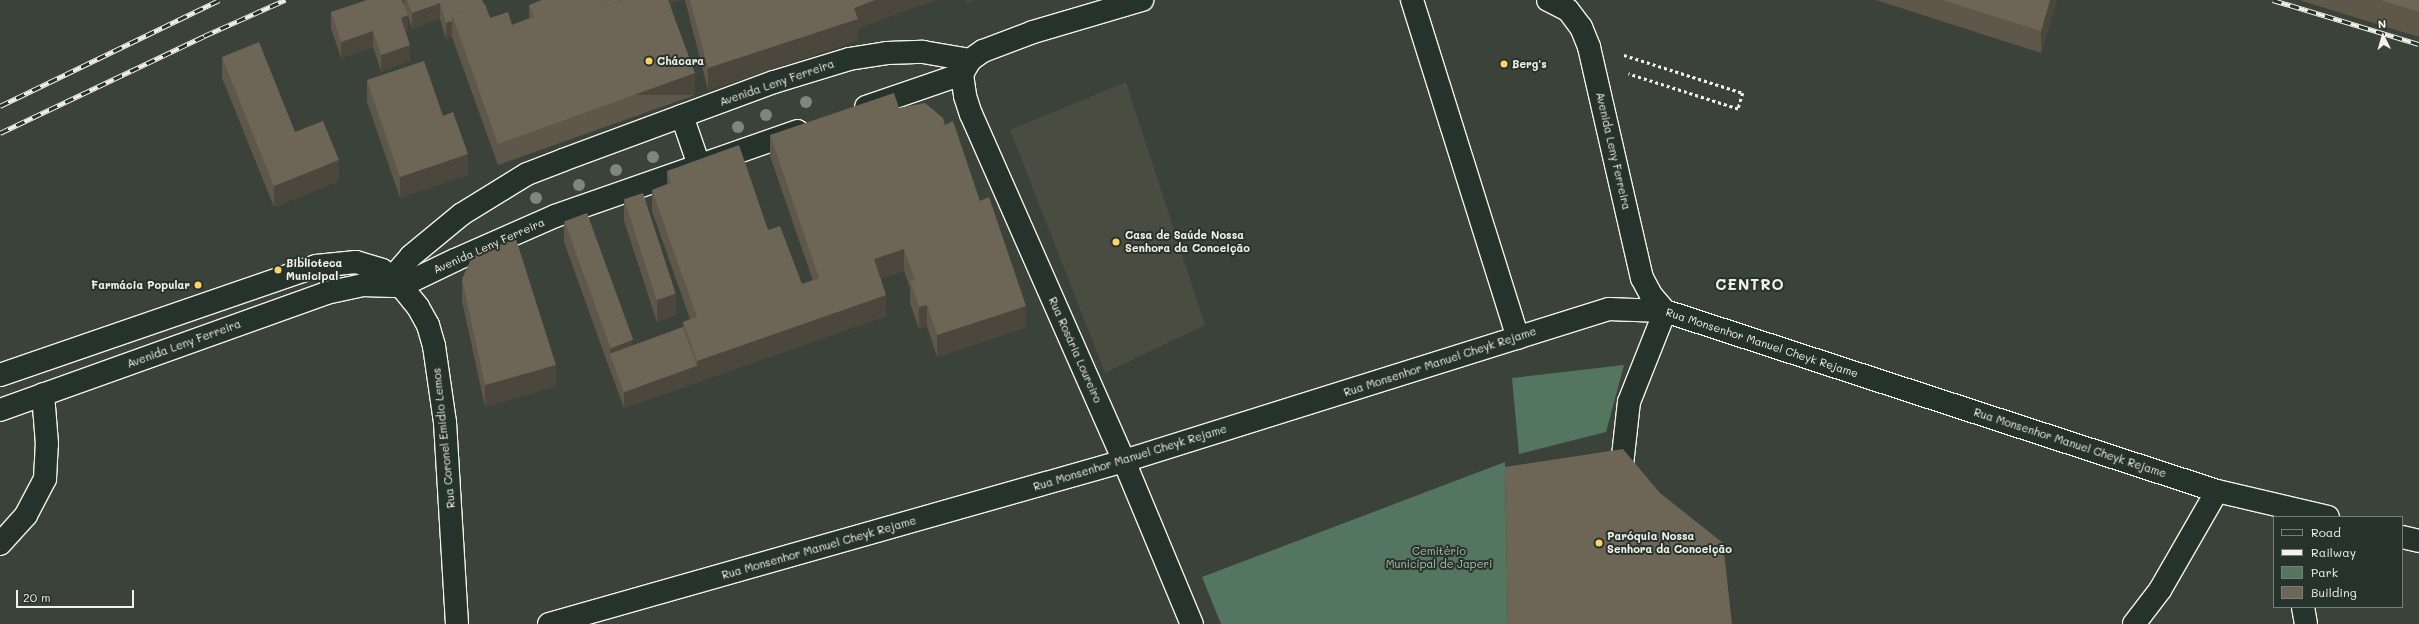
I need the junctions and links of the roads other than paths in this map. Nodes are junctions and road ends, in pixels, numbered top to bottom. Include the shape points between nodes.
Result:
1 (1142, 0) edge
2 (1412, 0) edge
3 (1548, 0) edge
4 (966, 67) junction
5 (849, 113) edge
6 (682, 116) junction
7 (819, 124) edge
8 (699, 165) junction
9 (392, 278) junction
10 (1666, 311) junction
11 (1518, 338) junction
12 (0, 375) edge
13 (43, 394) junction
14 (0, 410) edge
15 (1124, 461) junction
16 (1622, 465) edge
17 (2217, 491) junction
18 (2282, 511) edge
19 (2320, 516) edge
20 (2403, 536) edge
21 (2419, 541) edge
22 (0, 544) edge
23 (2303, 608) edge
24 (457, 624) edge
25 (549, 624) edge
26 (1192, 624) edge
27 (2134, 624) edge
28 (2306, 624) edge

1 - 4 street via 1033,32 983,51
2 - 11 street
3 - 10 street, Avenida Leny Ferreira via 1568,10 1581,27 1589,47 1642,278 1651,295
4 - 5 street
4 - 6 street, Avenida Leny Ferreira via 923,52 887,53 849,59
4 - 15 street, Rua Rosária Loureiro via 965,96 971,114
6 - 8 street
6 - 9 street, Avenida Leny Ferreira via 527,174 494,192 422,245
7 - 8 street, Avenida Leny Ferreira
8 - 9 street, Avenida Leny Ferreira
9 - 12 street via 356,262 316,266
9 - 13 street, Avenida Leny Ferreira via 326,293
9 - 24 street, Rua Coronel Emídio Lemos via 418,306 428,325 439,372 450,493
10 - 11 street, Rua Monsenhor Manuel Cheyk Rejame via 1609,309
10 - 16 street via 1629,402
10 - 17 street, Rua Monsenhor Manuel Cheyk Rejame
11 - 15 street, Rua Monsenhor Manuel Cheyk Rejame
13 - 14 street, Avenida Leny Ferreira
13 - 22 street via 47,444 45,479 26,515
15 - 25 street, Rua Monsenhor Manuel Cheyk Rejame
15 - 26 street, Rua Rosária Loureiro
17 - 18 street, Rua Monsenhor Manuel Cheyk Rejame
17 - 27 street via 2160,590
18 - 19 street, Rua Monsenhor Manuel Cheyk Rejame
20 - 21 street
23 - 28 street

